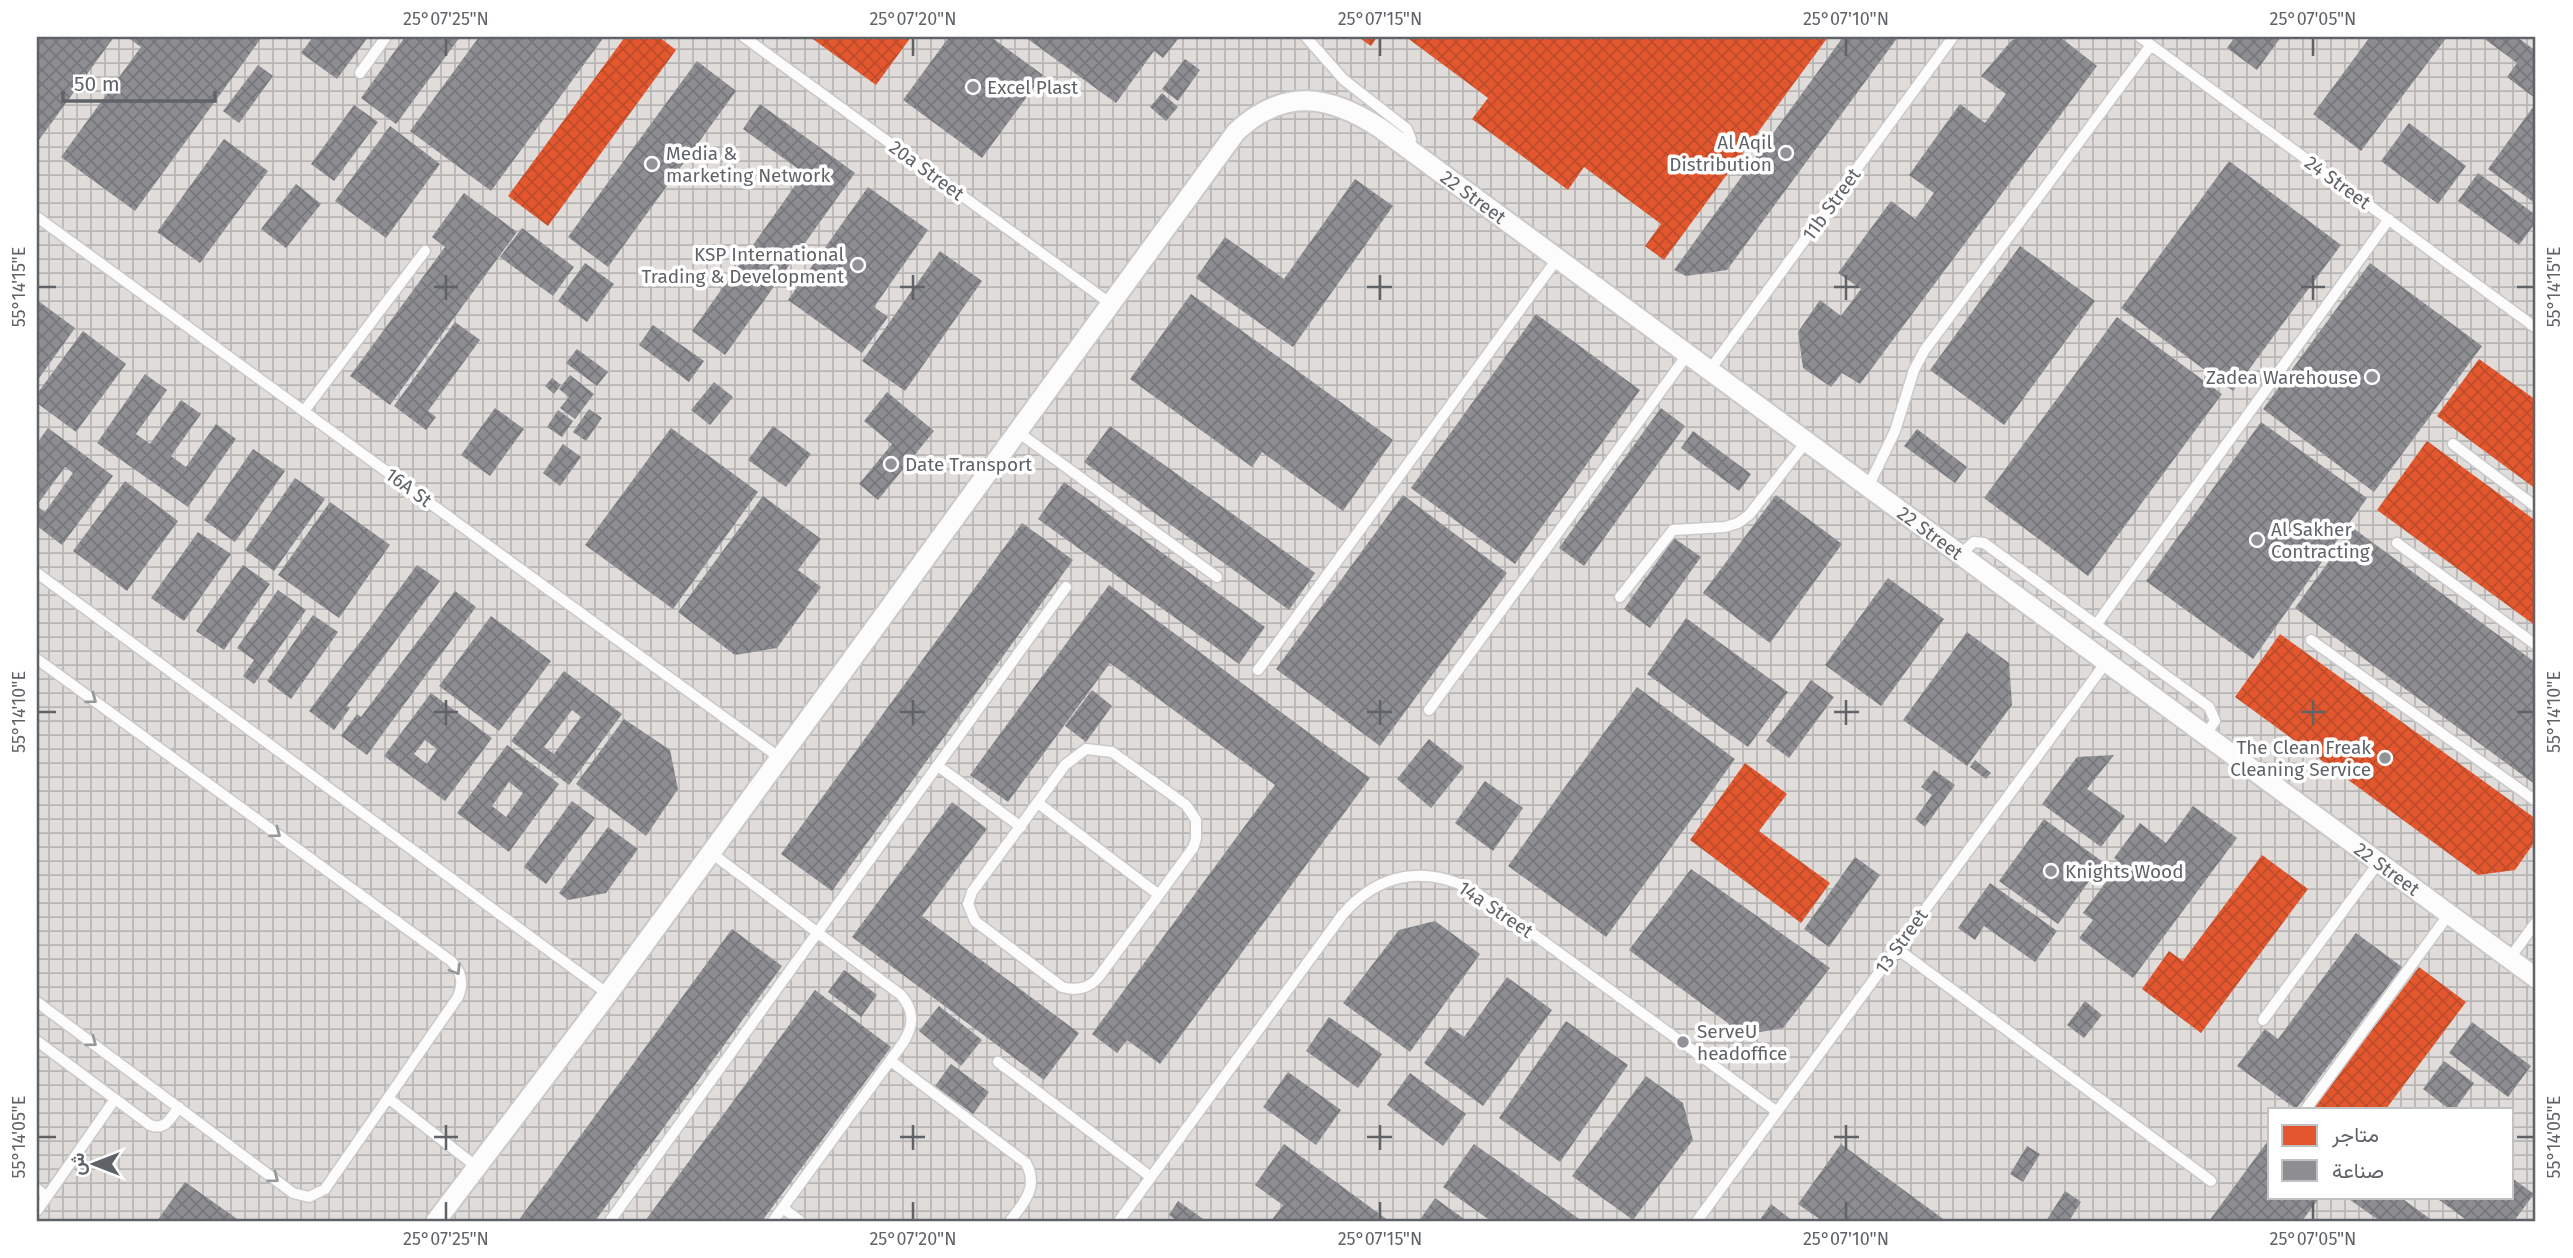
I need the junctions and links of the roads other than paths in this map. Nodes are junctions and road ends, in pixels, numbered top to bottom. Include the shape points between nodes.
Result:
1 (386, 37) edge
2 (744, 37) edge
3 (1306, 37) edge
4 (1953, 37) edge
5 (2140, 37) edge
6 (2151, 45) junction
7 (360, 72) dead end
8 (1409, 150) junction
9 (37, 217) edge
10 (2389, 219) junction
11 (425, 251) dead end
12 (1557, 259) junction
13 (1111, 304) junction
14 (2536, 328) edge
15 (1687, 355) junction
16 (1709, 371) junction
17 (304, 411) junction
18 (1018, 432) junction
19 (1806, 442) junction
20 (2453, 444) dead end
21 (1868, 487) junction
22 (2536, 507) edge
23 (2397, 542) dead end
24 (1961, 555) junction
25 (37, 573) edge
26 (1217, 578) dead end
27 (1066, 587) dead end
28 (1620, 597) dead end
29 (2096, 625) junction
30 (2311, 640) dead end
31 (2536, 645) edge
32 (37, 659) edge
33 (2107, 661) junction
34 (1258, 670) dead end
35 (1429, 710) dead end
36 (2206, 734) junction
37 (781, 758) junction
38 (938, 766) junction
39 (2536, 801) edge
40 (1038, 803) junction
41 (1021, 827) junction
42 (710, 852) junction
43 (2379, 862) junction
44 (1159, 895) junction
45 (2449, 914) junction
46 (2536, 922) edge
47 (818, 934) junction
48 (1896, 948) junction
49 (2510, 958) junction
50 (2536, 978) edge
51 (608, 994) junction
52 (37, 1002) edge
53 (2263, 1020) dead end
54 (37, 1041) edge
55 (891, 1061) junction
56 (998, 1062) dead end
57 (388, 1098) junction
58 (116, 1100) junction
59 (179, 1107) junction
60 (2307, 1108) edge
61 (1776, 1111) junction
62 (477, 1167) junction
63 (1151, 1177) junction
64 (2211, 1181) dead end
65 (37, 1189) edge
66 (47, 1197) junction
67 (783, 1208) junction
68 (37, 1211) edge
69 (436, 1221) edge
70 (610, 1221) edge
71 (773, 1221) edge
72 (800, 1221) edge
73 (1010, 1221) edge
74 (1119, 1221) edge
75 (1697, 1221) edge

1 - 7 lane
2 - 13 lane, 20a Street
3 - 8 lane via 1344,80 1406,129 1411,139
4 - 16 lane, 11b Street
5 - 6 lane, 24 Street
6 - 10 lane, 24 Street
6 - 21 lane via 1924,351 1895,432
8 - 12 street, 22 Street
8 - 13 street, 22 Street via 1366,119 1319,100 1272,106 1236,132
9 - 17 lane, 16A St
10 - 14 lane, 24 Street
10 - 29 lane
11 - 17 lane
12 - 15 street, 22 Street
12 - 34 lane
13 - 18 street
15 - 16 street, 22 Street
15 - 35 lane
16 - 19 street, 22 Street
17 - 37 lane, 16A St
18 - 26 lane
18 - 37 street
19 - 21 street, 22 Street
19 - 28 lane via 1749,515 1725,527 1673,530
20 - 22 lane
21 - 24 street, 22 Street
23 - 31 lane
24 - 29 lane via 1970,543 1981,542
24 - 33 street, 22 Street
25 - 51 lane
27 - 38 lane
29 - 36 lane via 2209,707 2215,721
30 - 39 lane
32 -> 57 lane via 457,967 462,982 458,997
33 - 36 street, 22 Street
33 - 48 lane, 13 Street
36 - 43 street, 22 Street
37 - 42 street
38 - 41 lane
38 - 47 lane
40 - 41 lane
40 - 44 lane
40 - 44 lane via 1071,758 1095,748 1112,752 1186,804 1196,820 1196,839
41 - 44 lane via 972,892 969,910 975,921 1062,987 1075,990 1094,983
42 - 47 lane
42 - 51 street
43 - 45 street, 22 Street
43 - 53 lane
45 - 49 street, 22 Street
45 - 60 lane
46 - 49 lane
47 - 55 lane via 906,1000 912,1014 910,1030
47 - 70 lane
48 - 61 lane, 13 Street
48 - 64 lane
49 - 50 street, 22 Street
51 - 62 street
52 -> 59 lane
54 - 58 lane
55 - 67 lane
55 - 73 lane via 1026,1163 1032,1178 1029,1194
56 - 63 lane
59 -> 57 lane via 293,1192 309,1197 325,1189
57 - 62 lane
58 - 59 lane via 154,1127 166,1124
58 - 66 lane
61 - 63 lane, 14a Street via 1473,890 1434,875 1413,874 1374,887 1343,914
61 - 75 lane, 13 Street
62 - 69 street
63 - 74 lane, 14a Street
65 - 66 lane
66 - 68 lane
67 - 71 lane
67 - 72 lane

